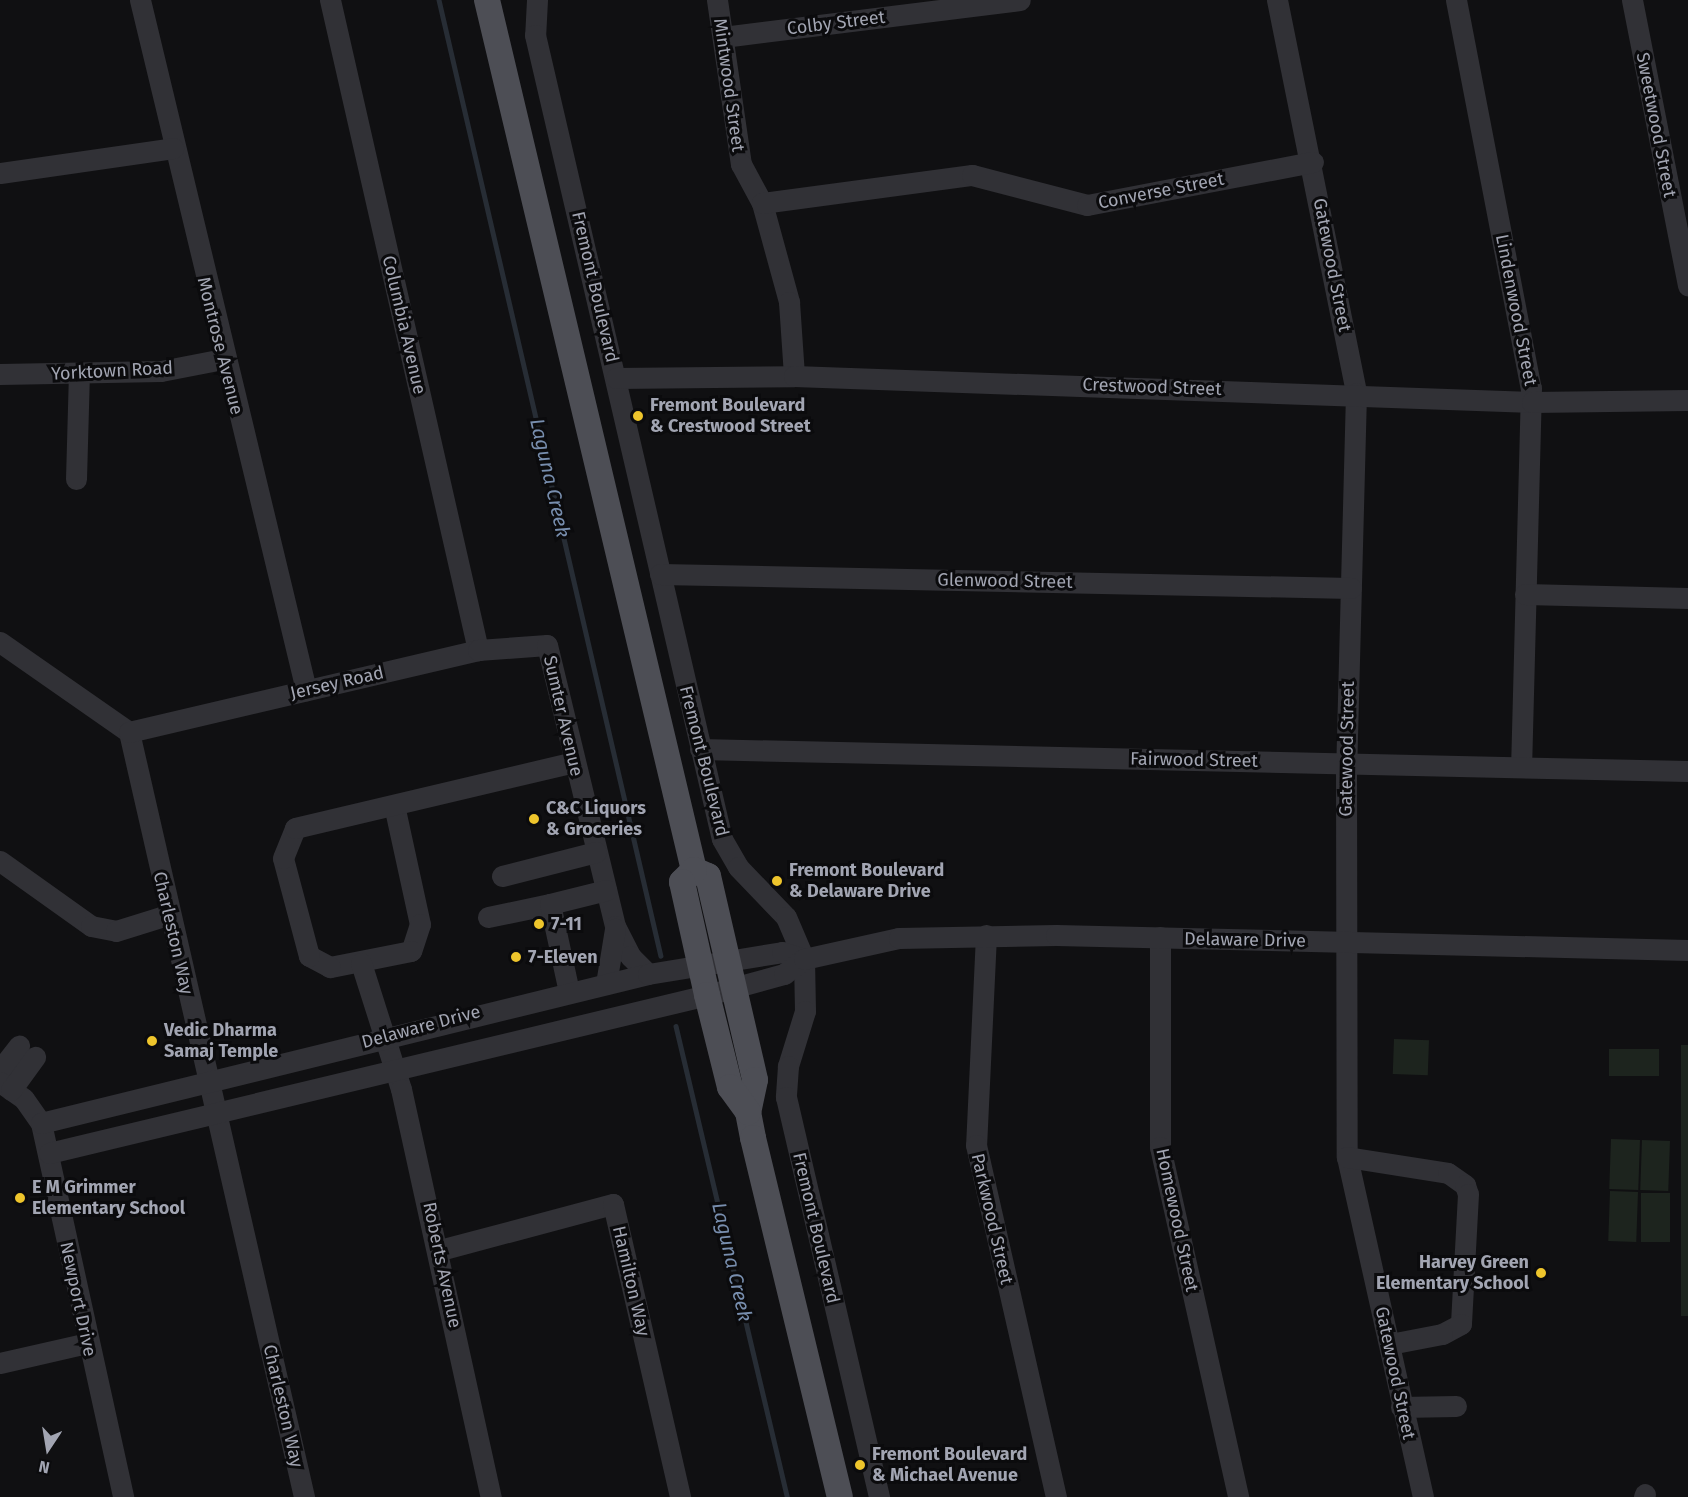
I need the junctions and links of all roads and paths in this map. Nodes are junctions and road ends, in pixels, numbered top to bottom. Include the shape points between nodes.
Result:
1 (140, 0) edge
2 (330, 0) edge
3 (487, 0) edge
4 (537, 0) edge
5 (717, 0) edge
6 (1020, 0) edge
7 (1277, 0) edge
8 (1456, 0) edge
9 (1632, 0) edge
10 (723, 37) junction
11 (173, 148) junction
12 (1313, 162) junction
13 (0, 173) edge
14 (762, 203) junction
15 (1688, 286) edge
16 (223, 359) junction
17 (0, 374) edge
18 (79, 374) junction
19 (794, 376) junction
20 (616, 378) junction
21 (1356, 393) junction
22 (1688, 400) edge
23 (1532, 402) junction
24 (76, 479) dead end
25 (660, 574) junction
26 (1351, 588) junction
27 (1525, 594) junction
28 (1688, 598) edge
29 (0, 642) edge
30 (547, 645) joint
31 (478, 650) junction
32 (306, 690) junction
33 (129, 732) junction
34 (700, 749) junction
35 (574, 762) junction
36 (1346, 764) junction
37 (1521, 767) junction
38 (1688, 771) edge
39 (394, 805) junction
40 (596, 852) junction
41 (0, 861) edge
42 (694, 870) junction
43 (501, 876) dead end
44 (606, 890) junction
45 (550, 904) junction
46 (167, 915) junction
47 (488, 917) dead end
48 (615, 926) junction
49 (986, 935) junction
50 (1160, 938) junction
51 (1344, 942) junction
52 (1688, 950) edge
53 (804, 959) junction
54 (728, 960) junction
55 (361, 963) junction
56 (700, 965) junction
57 (648, 974) junction
58 (606, 984) junction
59 (734, 988) junction
60 (569, 992) junction
61 (707, 995) junction
62 (381, 1038) junction
63 (396, 1068) junction
64 (0, 1070) edge
65 (208, 1084) junction
66 (5, 1086) edge
67 (214, 1112) junction
68 (748, 1112) junction
69 (41, 1123) junction
70 (49, 1153) junction
71 (1347, 1157) junction
72 (440, 1250) junction
73 (87, 1343) junction
74 (1390, 1344) junction
75 (0, 1363) edge
76 (1456, 1406) dead end
77 (1401, 1407) junction
78 (123, 1497) edge
79 (304, 1497) edge
80 (491, 1497) edge
81 (680, 1497) edge
82 (840, 1497) edge
83 (879, 1497) edge
84 (1056, 1497) edge
85 (1238, 1497) edge
86 (1423, 1497) edge

1 - 11 street, Montrose Avenue
2 - 31 street, Columbia Avenue
3 - 42 main road, Fremont Boulevard
4 - 20 street, Fremont Boulevard via 535,35
5 - 10 street, Mintwood Street
6 - 10 street, Colby Street
7 - 12 street, Gatewood Street
8 - 23 street, Lindenwood Street
9 - 15 street, Sweetwood Street
10 - 14 street, Mintwood Street via 741,164
11 - 13 street
11 - 16 street, Montrose Avenue
12 - 14 street, Converse Street via 1087,205 972,175
12 - 21 street, Gatewood Street
14 - 19 street, Mintwood Street via 789,302
16 - 18 street, Yorktown Road via 161,371
16 - 32 street, Montrose Avenue
17 - 18 street, Yorktown Road
18 - 24 street
19 - 20 street, Crestwood Street
19 - 21 street, Crestwood Street
20 - 25 street, Fremont Boulevard
21 - 23 street, Crestwood Street
21 - 26 street, Gatewood Street
22 - 23 street, Crestwood Street
23 - 27 street, Lindenwood Street
25 - 26 street, Glenwood Street
25 - 34 street, Fremont Boulevard
26 - 36 street, Gatewood Street
27 - 28 street
27 - 37 street, Lindenwood Street
29 - 33 street
30 - 31 street, Jersey Road
30 - 35 street, Sumter Avenue
31 - 32 street, Jersey Road
32 - 33 street, Jersey Road
33 - 46 street, Charleston Way
34 - 36 street, Fairwood Street
34 - 53 street, Fremont Boulevard via 729,855 774,898
35 - 39 street
35 - 40 street, Sumter Avenue
36 - 37 street, Fairwood Street
36 - 51 street, Gatewood Street
37 - 38 street, Fairwood Street
39 - 55 street via 420,924 411,951
39 - 55 street via 296,828 283,858 309,956 330,967
40 - 43 street
40 - 44 street, Sumter Avenue
41 - 46 street via 91,926 116,931
42 - 54 main road, Fremont Boulevard via 708,876
42 - 56 main road, Fremont Boulevard via 682,882
44 - 45 street
44 - 48 street, Sumter Avenue
45 - 47 street
45 - 60 street
46 - 65 street, Charleston Way
48 - 57 street, Sumter Avenue via 630,956
48 - 58 street, Sumter Avenue
49 - 50 street, Delaware Drive
49 - 53 street, Delaware Drive via 899,938
49 - 84 street, Parkwood Street via 976,1145
50 - 51 street, Delaware Drive
50 - 85 street, Homewood Street via 1160,1147
51 - 52 street, Delaware Drive
51 - 71 street, Gatewood Street
53 - 54 street, Delaware Drive via 782,952
53 - 59 street, Delaware Drive via 784,974
53 - 83 street, Fremont Boulevard via 805,1011 788,1066 786,1097
54 - 56 street, Delaware Drive
54 - 59 main road, Fremont Boulevard
55 - 62 street, Roberts Avenue
56 - 57 street, Delaware Drive
56 - 61 main road, Fremont Boulevard
57 - 58 street, Delaware Drive
58 - 60 street, Delaware Drive
59 - 61 street, Delaware Drive
59 - 68 main road, Fremont Boulevard via 755,1080
60 - 62 street, Delaware Drive
61 - 63 street, Delaware Drive
61 - 68 main road, Fremont Boulevard via 730,1087
62 - 63 street, Roberts Avenue
62 - 65 street, Delaware Drive
63 - 67 street, Delaware Drive
63 - 72 street, Roberts Avenue
64 - 66 street via 27,1052
65 - 67 street, Charleston Way
65 - 69 street, Delaware Drive
66 - 69 street, Newport Drive
67 - 70 street, Delaware Drive
67 - 79 street, Charleston Way
68 - 82 main road, Fremont Boulevard
69 - 70 street, Newport Drive
70 - 73 street, Newport Drive
71 - 74 street, Gatewood Street
71 - 74 street via 1448,1173 1465,1185 1468,1194 1461,1324 1442,1334
72 - 80 street, Roberts Avenue
72 - 81 street, Hamilton Way via 613,1204
73 - 75 street
73 - 78 street, Newport Drive
74 - 77 street, Gatewood Street
76 - 77 street
77 - 86 street, Gatewood Street

